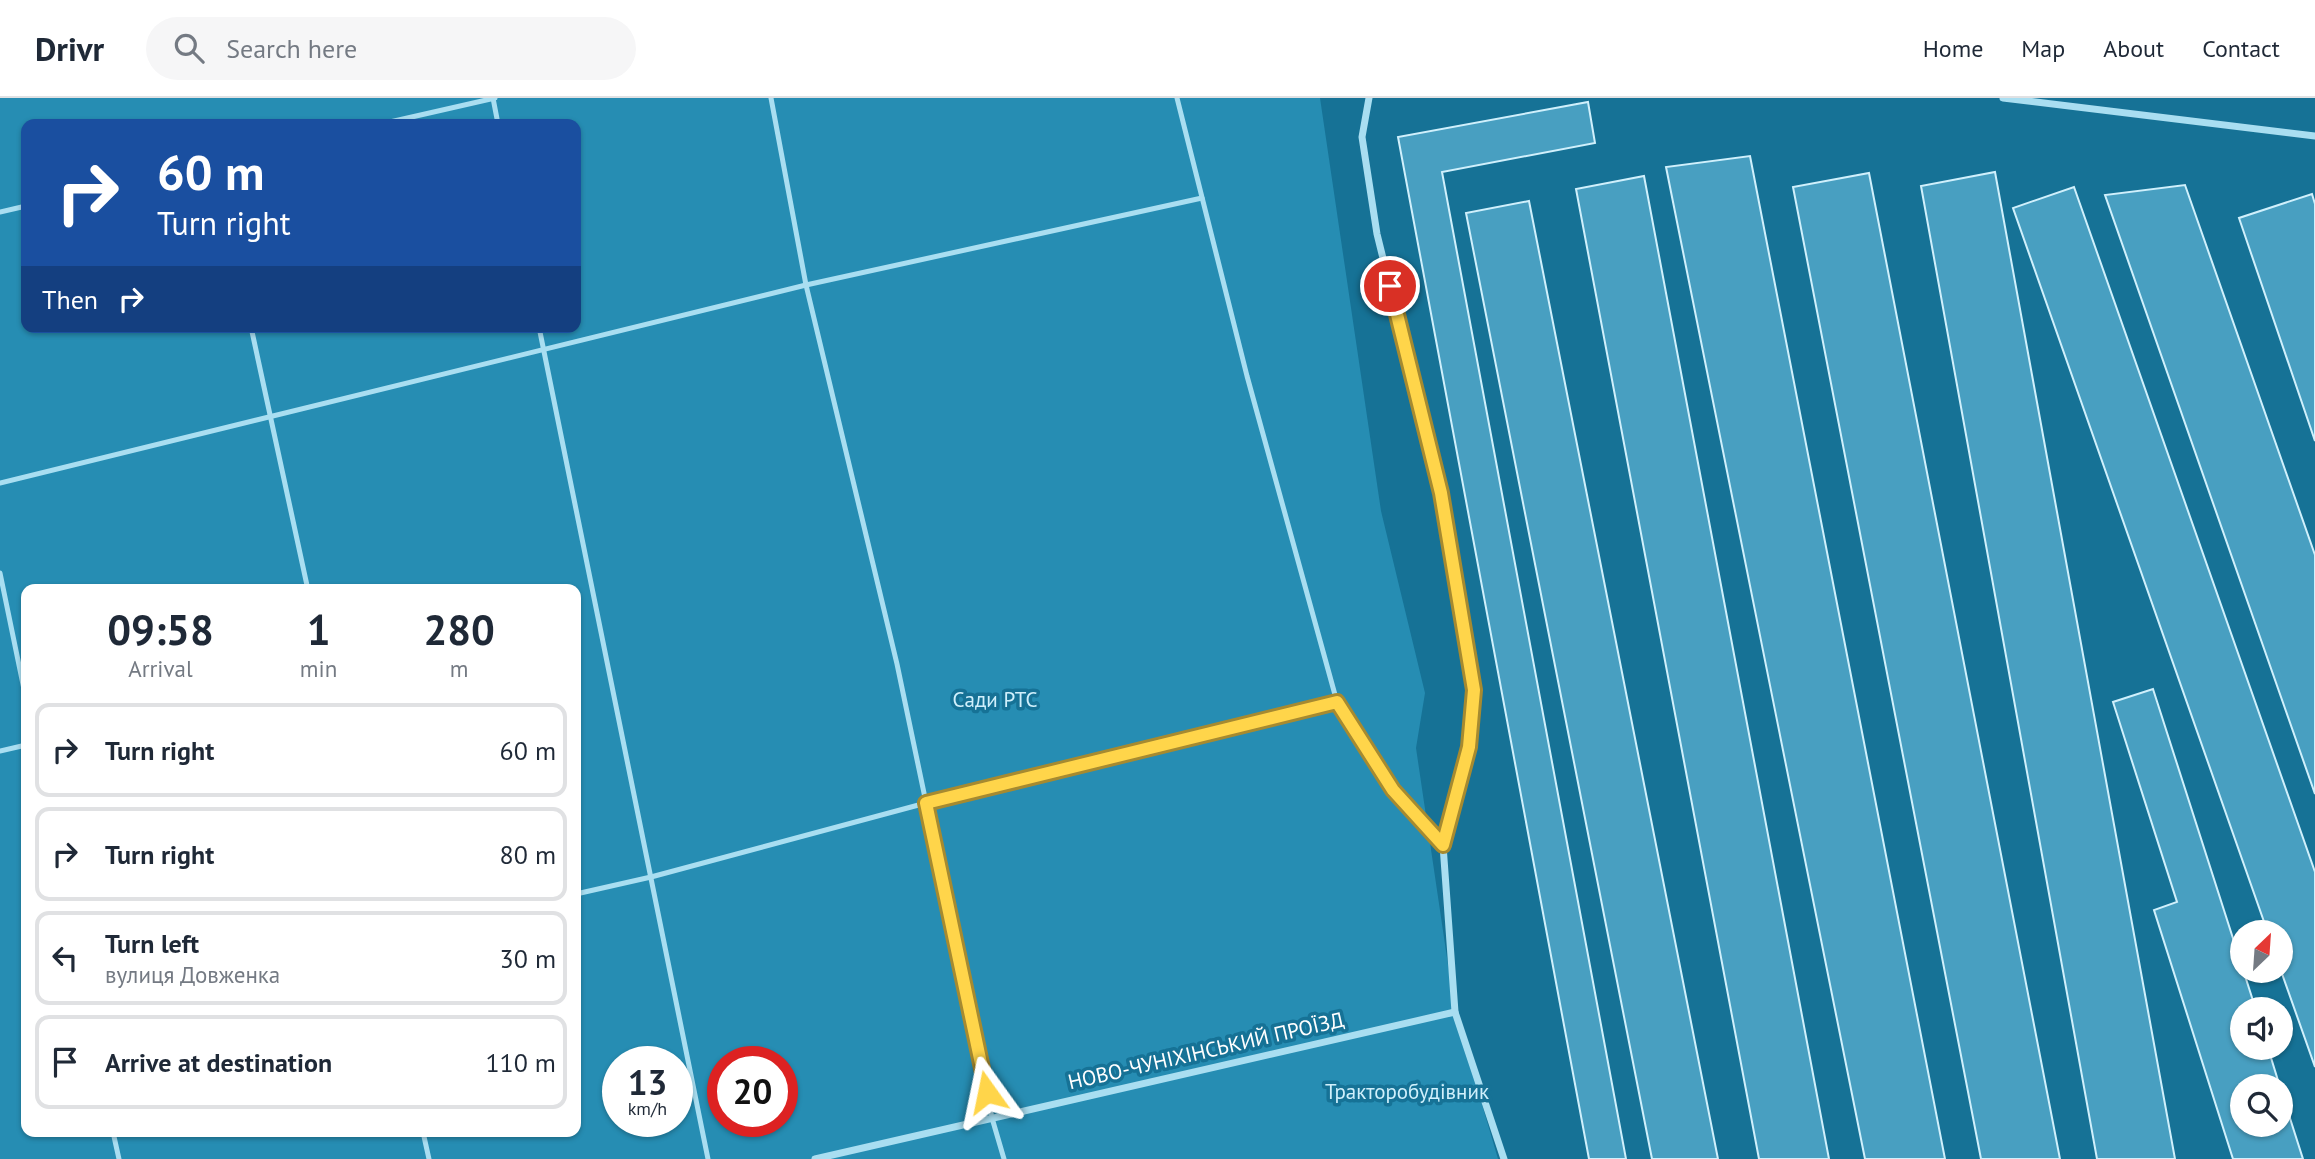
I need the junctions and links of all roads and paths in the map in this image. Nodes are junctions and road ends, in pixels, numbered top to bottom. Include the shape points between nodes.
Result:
1 (494, 98) edge
2 (771, 98) edge
3 (1177, 98) edge
4 (1369, 98) edge
5 (2003, 98) edge
6 (403, 119) edge
7 (497, 119) edge
8 (2315, 136) edge
9 (1202, 198) junction
10 (21, 207) edge
11 (0, 212) edge
12 (806, 285) junction
13 (252, 333) edge
14 (540, 333) edge
15 (544, 350) junction
16 (271, 416) junction
17 (0, 483) edge
18 (0, 573) edge
19 (307, 584) edge
20 (3, 606) edge
21 (21, 679) edge
22 (1337, 702) junction
23 (21, 746) edge
24 (0, 751) edge
25 (926, 803) junction
26 (1443, 845) junction
27 (651, 877) junction
28 (581, 893) edge
29 (1455, 1012) junction
30 (992, 1118) junction
31 (114, 1137) edge
32 (424, 1137) edge
33 (119, 1159) edge
34 (429, 1159) edge
35 (708, 1159) edge
36 (815, 1159) edge
37 (1004, 1159) edge
38 (1504, 1159) edge

1 - 6 lane
1 - 7 lane
2 - 12 lane
3 - 9 lane
4 - 26 street via 1362,137 1377,234 1441,493 1474,690 1469,747
5 - 8 street
9 - 12 lane
9 - 22 lane
10 - 11 lane
12 - 15 lane
12 - 25 lane
13 - 16 lane
14 - 15 lane
15 - 16 lane
15 - 27 lane
16 - 17 lane
16 - 19 lane
18 - 20 lane
20 - 21 lane
22 - 25 lane
22 - 26 lane via 1393,790
23 - 24 lane
25 - 27 lane
25 - 30 lane
26 - 29 street
27 - 28 lane
27 - 35 lane
29 - 30 street, НОВО-ЧУНІХІНСЬКИЙ ПРОЇЗД
29 - 38 street
30 - 36 street, НОВО-ЧУНІХІНСЬКИЙ ПРОЇЗД
30 - 37 lane
31 - 33 lane
32 - 34 lane

